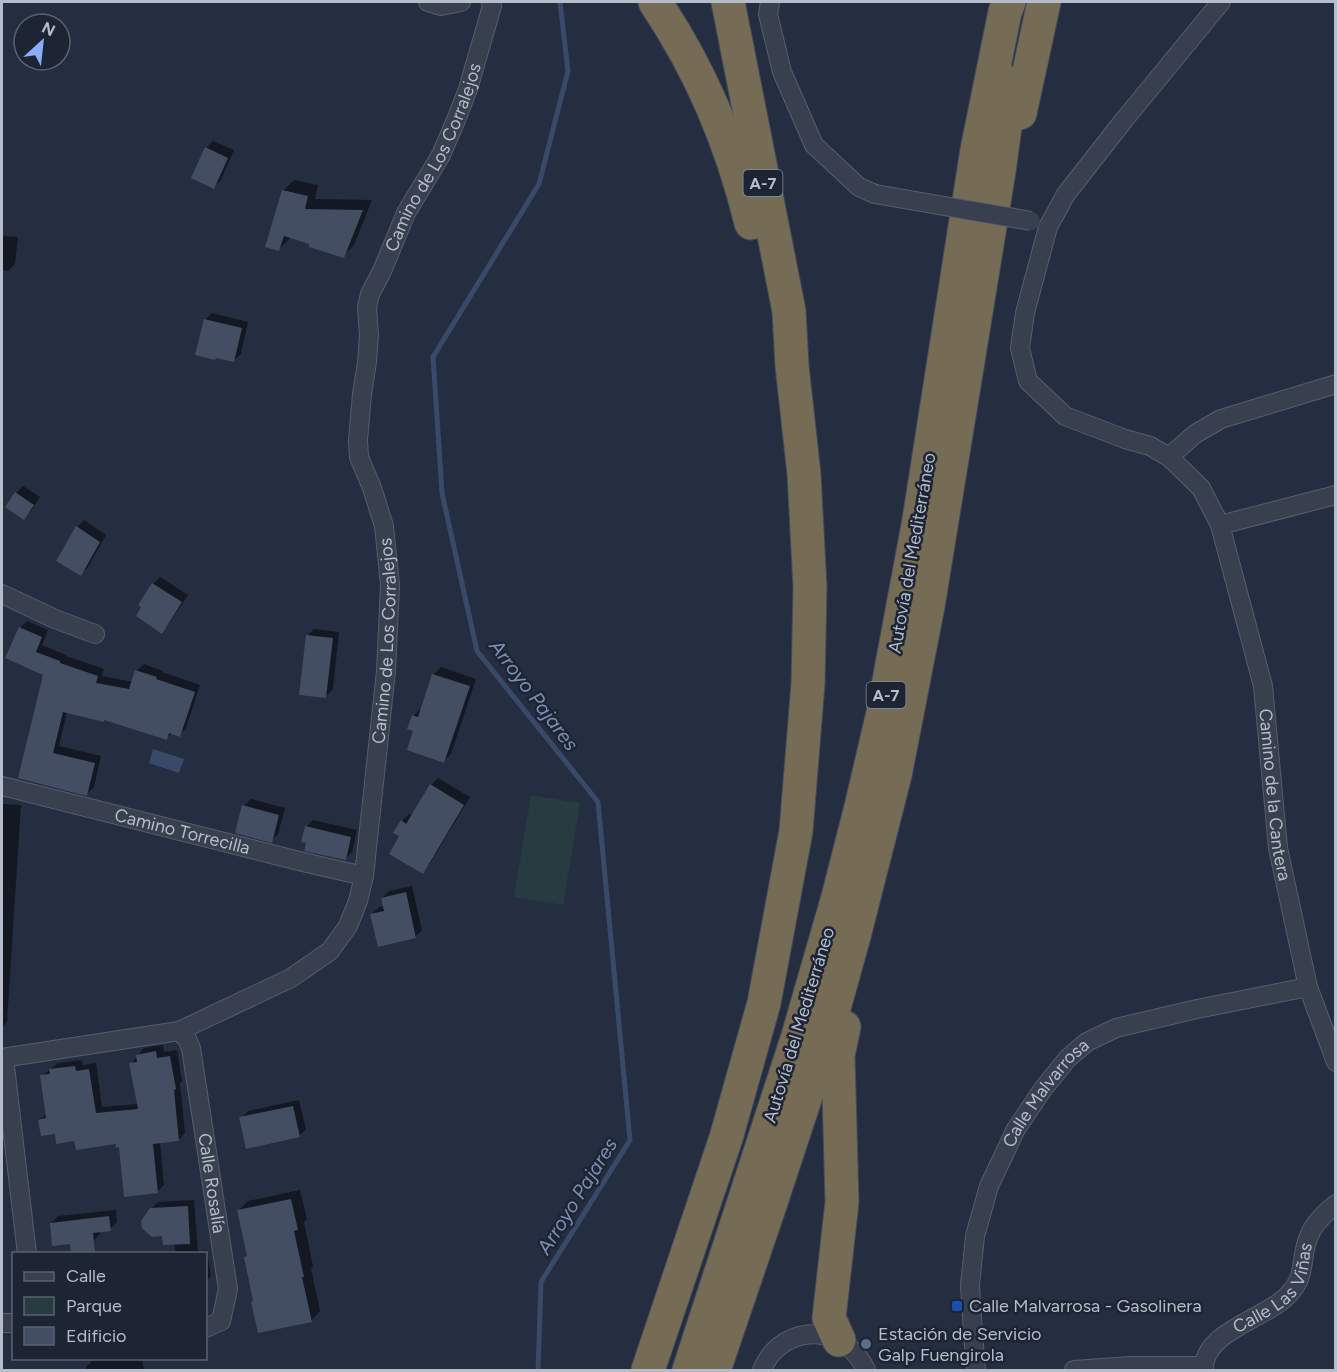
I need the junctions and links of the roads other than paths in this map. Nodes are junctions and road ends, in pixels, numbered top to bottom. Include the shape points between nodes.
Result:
1 (428, 2) edge
2 (461, 2) edge
3 (491, 2) edge
4 (656, 2) edge
5 (728, 2) edge
6 (770, 2) edge
7 (1009, 2) edge
8 (1021, 2) edge
9 (1044, 2) edge
10 (1221, 2) edge
11 (999, 171) junction
12 (1040, 224) junction
13 (792, 366) junction
14 (1335, 384) edge
15 (1169, 458) junction
16 (1335, 495) edge
17 (1220, 525) junction
18 (2, 594) edge
19 (95, 634) dead end
20 (2, 786) edge
21 (364, 876) junction
22 (854, 936) junction
23 (1308, 987) junction
24 (179, 1032) junction
25 (3, 1058) edge
26 (1335, 1062) edge
27 (1335, 1204) edge
28 (27, 1252) edge
29 (207, 1328) edge
30 (839, 1340) junction
31 (865, 1366) edge
32 (1204, 1368) edge
33 (648, 1371) edge
34 (689, 1371) edge
35 (714, 1371) edge
36 (762, 1371) edge
37 (880, 1371) edge
38 (976, 1371) edge
39 (1074, 1371) edge

1 - 2 street via 441,6
3 - 21 street, Camino de Los Corralejos via 456,120 406,213 367,307 369,335 359,457 384,526 390,585 386,671
4 - 13 highway via 697,72 718,122 742,188 774,314
5 - 13 highway, Autovía del Mediterráneo / A-7 via 789,311
6 - 12 street, bridge via 768,14 782,72 814,145 859,188
7 - 34 highway, Autovía del Mediterráneo / A-7 via 977,150 917,531 883,713 838,897 798,1036
8 - 11 highway
9 - 11 highway via 1017,123
10 - 12 street, Camino de la Cantera
11 - 22 highway via 928,606 895,775
12 - 15 street, Camino de la Cantera via 1020,348 1028,381 1065,416 1150,446
13 - 33 highway, Autovía del Mediterráneo / A-7 via 804,474 810,587 808,684 796,831 764,1003 726,1138
14 - 15 street via 1221,419 1195,434
15 - 17 street, Camino de la Cantera via 1201,488
16 - 17 street
17 - 23 street, Camino de la Cantera via 1263,686 1278,848
18 - 19 street
20 - 21 street, Camino Torrecilla
21 - 24 street, Camino de Los Corralejos via 348,926 330,951 291,978
22 - 30 highway via 854,979 838,1055 842,1202 829,1318
22 - 35 highway via 825,1038
23 - 26 street, Camino de la Cantera
23 - 38 street, Calle Malvarrosa via 1116,1028 1087,1042 1068,1058 1016,1129 989,1186 975,1236 970,1285
24 - 25 street, Camino de Los Corralejos
24 - 29 street, Calle Rosalía via 191,1048 228,1289 221,1321
25 - 28 street
27 - 32 street, Calle Las Viñas via 1309,1235 1297,1286 1286,1299 1225,1335 1208,1351
30 - 31 street via 856,1352
30 - 36 street via 819,1334 800,1336 776,1349
31 - 37 street
32 - 39 street via 1130,1366

